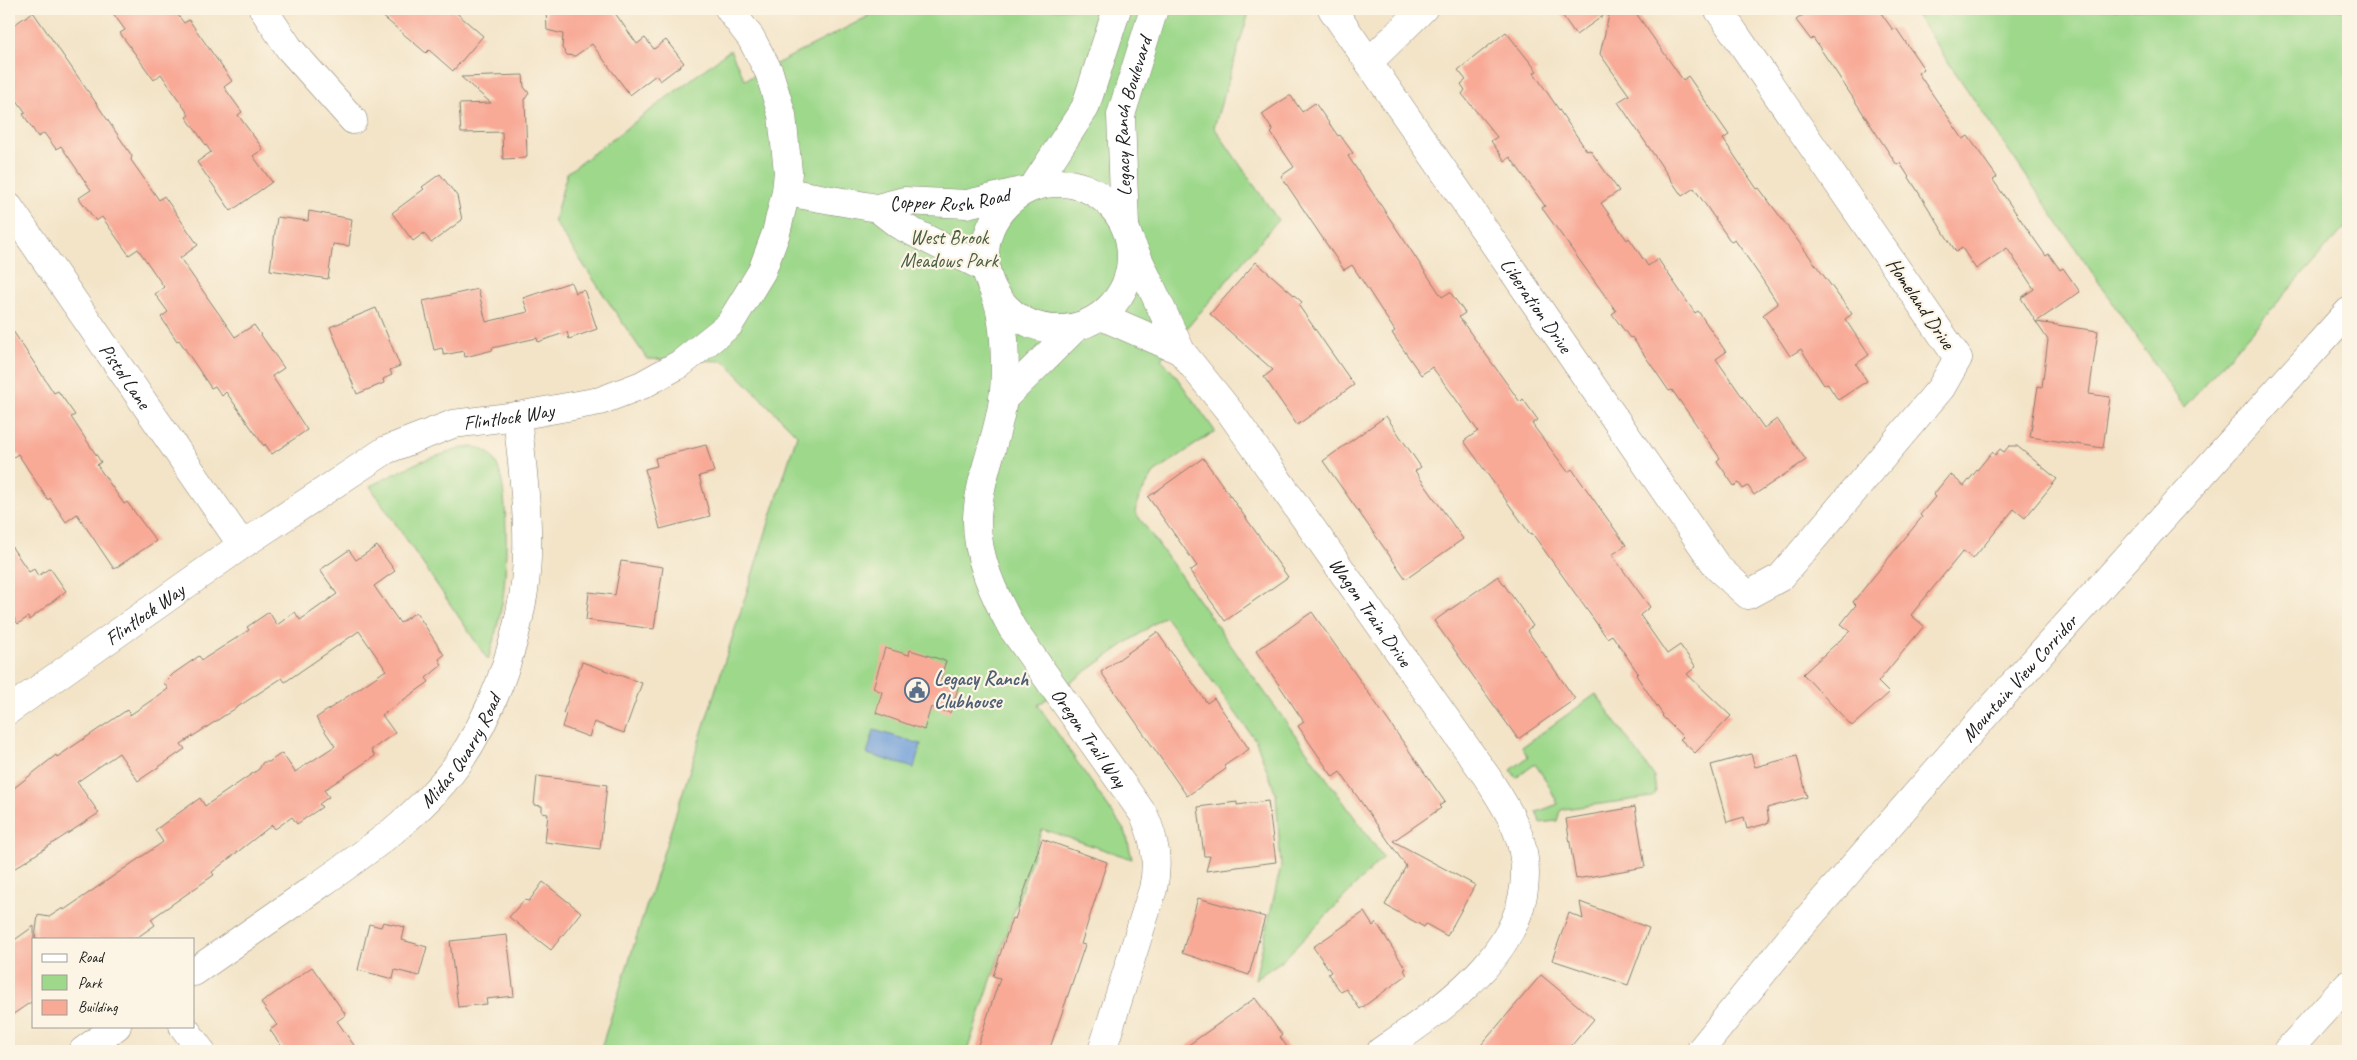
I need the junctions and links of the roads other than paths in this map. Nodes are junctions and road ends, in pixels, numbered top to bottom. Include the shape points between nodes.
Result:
1 (263, 9) edge
2 (729, 9) edge
3 (1117, 9) edge
4 (1154, 9) edge
5 (1332, 9) edge
6 (1423, 9) edge
7 (1718, 9) edge
8 (1369, 62) junction
9 (353, 120) dead end
10 (1028, 188) junction
11 (786, 192) junction
12 (9, 207) edge
13 (877, 208) junction
14 (1128, 234) junction
15 (985, 268) junction
16 (995, 295) junction
17 (2348, 312) edge
18 (1101, 316) junction
19 (1074, 329) junction
20 (1181, 351) junction
21 (1004, 399) junction
22 (517, 416) junction
23 (242, 545) junction
24 (1748, 595) joint
25 (9, 710) edge
26 (195, 971) edge
27 (2348, 984) edge
28 (114, 1028) edge
29 (184, 1028) edge
30 (82, 1051) edge
31 (201, 1051) edge
32 (1102, 1051) edge
33 (1382, 1051) edge
34 (1700, 1051) edge
35 (2287, 1051) edge

1 - 9 main road via 289,48
2 - 11 main road, Flintlock Way via 751,38 769,72 782,115 788,172
3 - 10 main road, Legacy Ranch Boulevard via 1085,108
4 - 14 main road, Legacy Ranch Boulevard via 1120,115
5 - 8 main road, Liberation Drive
6 - 8 main road
7 - 24 main road, Homeland Drive via 1958,358 1941,388 1781,576
8 - 24 main road, Liberation Drive via 1718,568
10 - 13 main road, Copper Rush Road via 967,204 904,201
10 - 14 main road via 1055,182 1077,185 1102,198 1113,208
10 - 15 main road via 1005,204 991,223 985,245
11 - 13 main road, Copper Rush Road
11 - 22 main road, Flintlock Way via 776,234 762,271 729,325 680,364 642,384 600,401
12 - 23 main road, Pistol Lane
13 - 15 main road, Copper Rush Road via 898,225
14 - 18 main road via 1131,263 1127,283 1116,302
14 - 20 main road, Wagon Train Drive
15 - 16 main road
16 - 19 main road via 1010,312 1029,324 1051,330
16 - 21 main road, Oregon Trail Way via 1001,307 1005,351
17 - 34 main road, Mountain View Corridor via 1833,889
18 - 19 main road
18 - 20 main road, Wagon Train Drive
19 - 21 main road
20 - 33 main road, Wagon Train Drive via 1230,412 1487,777 1510,813 1518,834 1523,853 1525,889 1519,913 1506,940 1466,987
21 - 32 main road, Oregon Trail Way via 985,472 978,518 987,574 1012,628 1144,815 1156,851 1153,889
22 - 23 main road, Flintlock Way via 453,424 386,450
22 - 26 main road, Midas Quarry Road via 526,535 523,597 508,662 472,741 438,787 389,834
23 - 25 main road, Flintlock Way
27 - 35 main road
28 - 30 main road
29 - 31 main road

